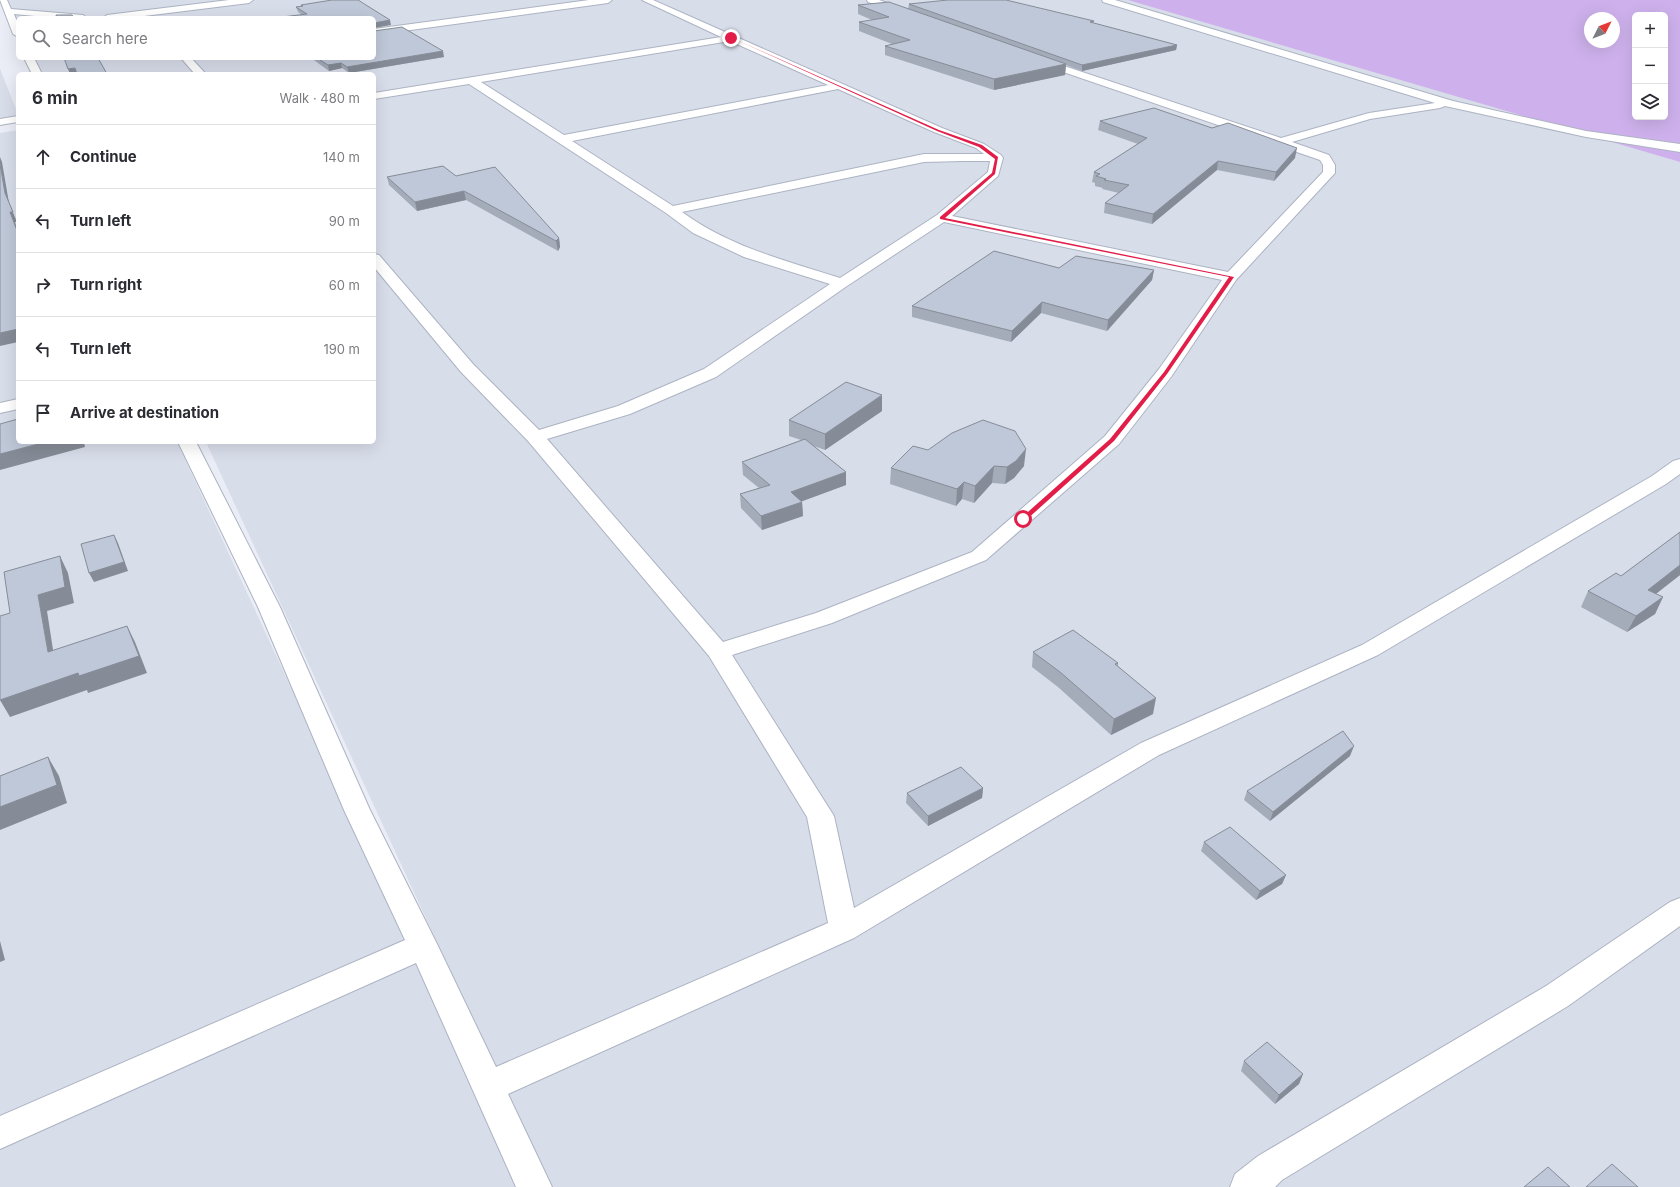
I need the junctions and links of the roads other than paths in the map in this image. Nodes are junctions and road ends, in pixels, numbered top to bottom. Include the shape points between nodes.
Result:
1 (249, 0) edge
2 (608, 0) edge
3 (646, 0) edge
4 (871, 0) edge
5 (1106, 0) edge
6 (4, 5) edge
7 (71, 16) edge
8 (147, 16) edge
9 (915, 16) edge
10 (16, 28) edge
11 (376, 32) edge
12 (731, 38) junction
13 (1025, 56) edge
14 (30, 60) edge
15 (188, 60) edge
16 (36, 72) edge
17 (199, 72) edge
18 (471, 80) junction
19 (839, 86) junction
20 (376, 96) edge
21 (1420, 96) junction
22 (1451, 104) junction
23 (1417, 108) junction
24 (16, 119) edge
25 (0, 122) edge
26 (562, 139) junction
27 (1281, 142) junction
28 (1680, 148) edge
29 (997, 158) junction
30 (671, 210) junction
31 (942, 218) junction
32 (376, 260) edge
33 (1232, 277) junction
34 (842, 283) junction
35 (16, 404) edge
36 (0, 408) edge
37 (535, 437) junction
38 (188, 444) edge
39 (1680, 465) edge
40 (718, 651) junction
41 (1680, 910) edge
42 (844, 929) junction
43 (423, 946) junction
44 (487, 1087) junction
45 (0, 1133) edge
46 (534, 1187) edge
47 (1248, 1187) edge

1 - 8 street
2 - 11 street
3 - 12 street
4 - 9 street
5 - 21 street via 1313,61
6 - 7 street
6 - 10 street
12 - 18 street
12 - 19 street
13 - 27 street
14 - 16 street
15 - 17 street
18 - 20 street
18 - 26 street
19 - 26 street
19 - 29 street via 980,146
21 - 22 street
21 - 23 street
22 - 23 street
22 - 28 street via 1586,134
23 - 27 street via 1369,116
24 - 25 street
26 - 30 street
27 - 33 street via 1325,158 1329,165 1329,173
29 - 30 street via 924,158
29 - 31 street via 994,173
30 - 34 street via 698,230 749,254
31 - 33 street
31 - 34 street
32 - 37 street via 467,368
33 - 40 street via 1165,373 1112,440 979,556 824,618
34 - 37 street via 710,373 624,410
35 - 36 street
37 - 40 street
38 - 43 street via 269,607 357,810
39 - 42 street via 1659,480 1370,650 1150,749
40 - 42 street via 820,816
41 - 47 street via 1557,996 1270,1168
42 - 44 street
43 - 44 street
43 - 45 street
44 - 46 street

